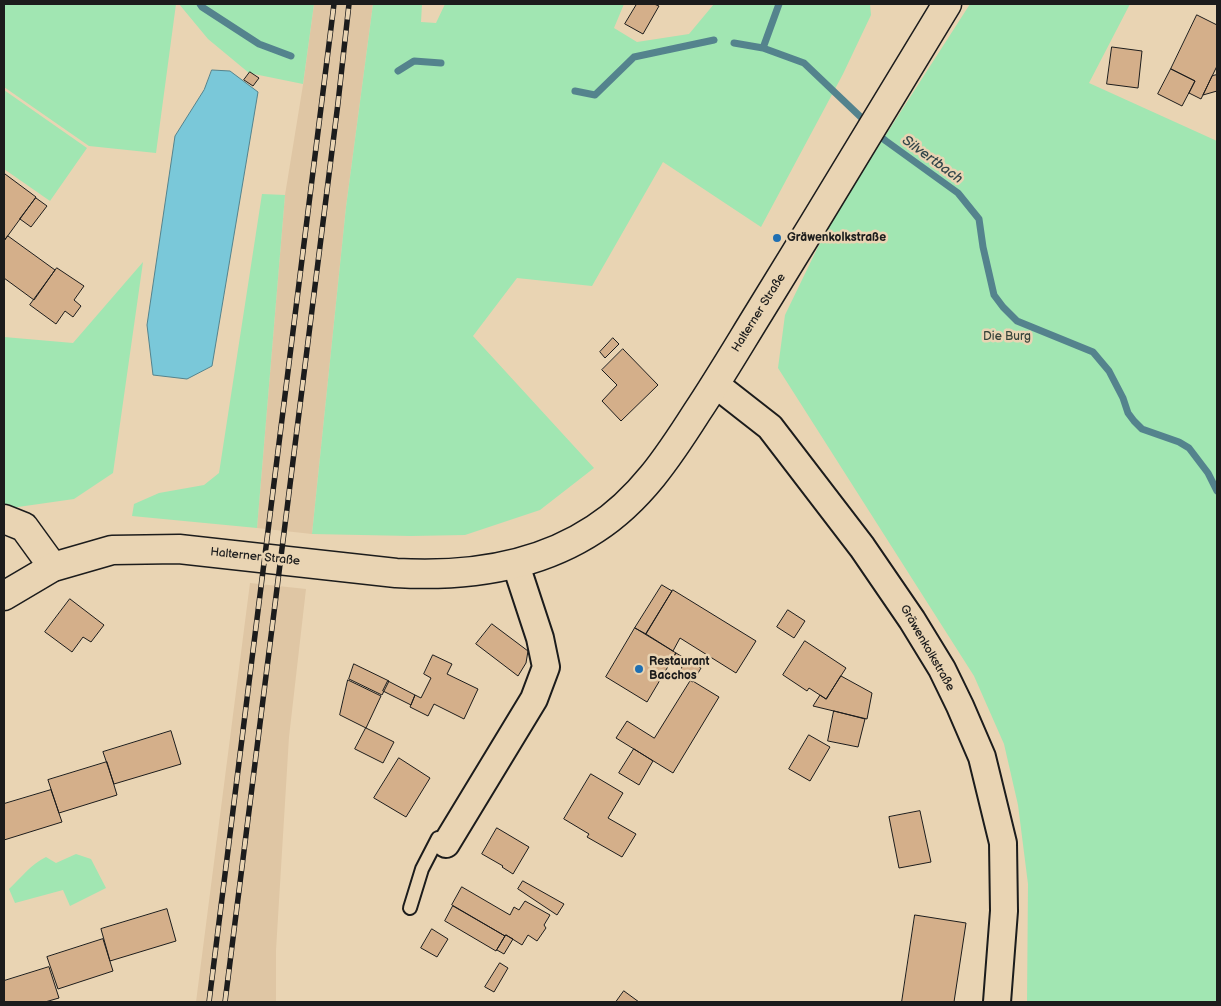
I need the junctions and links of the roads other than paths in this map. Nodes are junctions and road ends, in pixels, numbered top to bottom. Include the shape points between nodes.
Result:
1 (947, 4) edge
2 (715, 384) junction
3 (4, 519) edge
4 (516, 565) junction
5 (53, 567) junction
6 (4, 596) edge
7 (446, 844) joint
8 (410, 908) dead end
9 (997, 1002) edge

1 - 2 main road, Halterner Straße
2 - 4 main road, Halterner Straße via 650,481 622,509 595,530 565,546
2 - 9 street, Gräwenkolkstraße via 770,427 856,539 912,620 960,706 982,757 1003,843 1004,911
3 - 5 main road via 24,527
4 - 5 main road, Halterner Straße via 427,575 178,548 112,550
4 - 7 street via 546,667 534,699
5 - 6 main road, Halterner Straße
7 - 8 lane via 438,838 422,869

